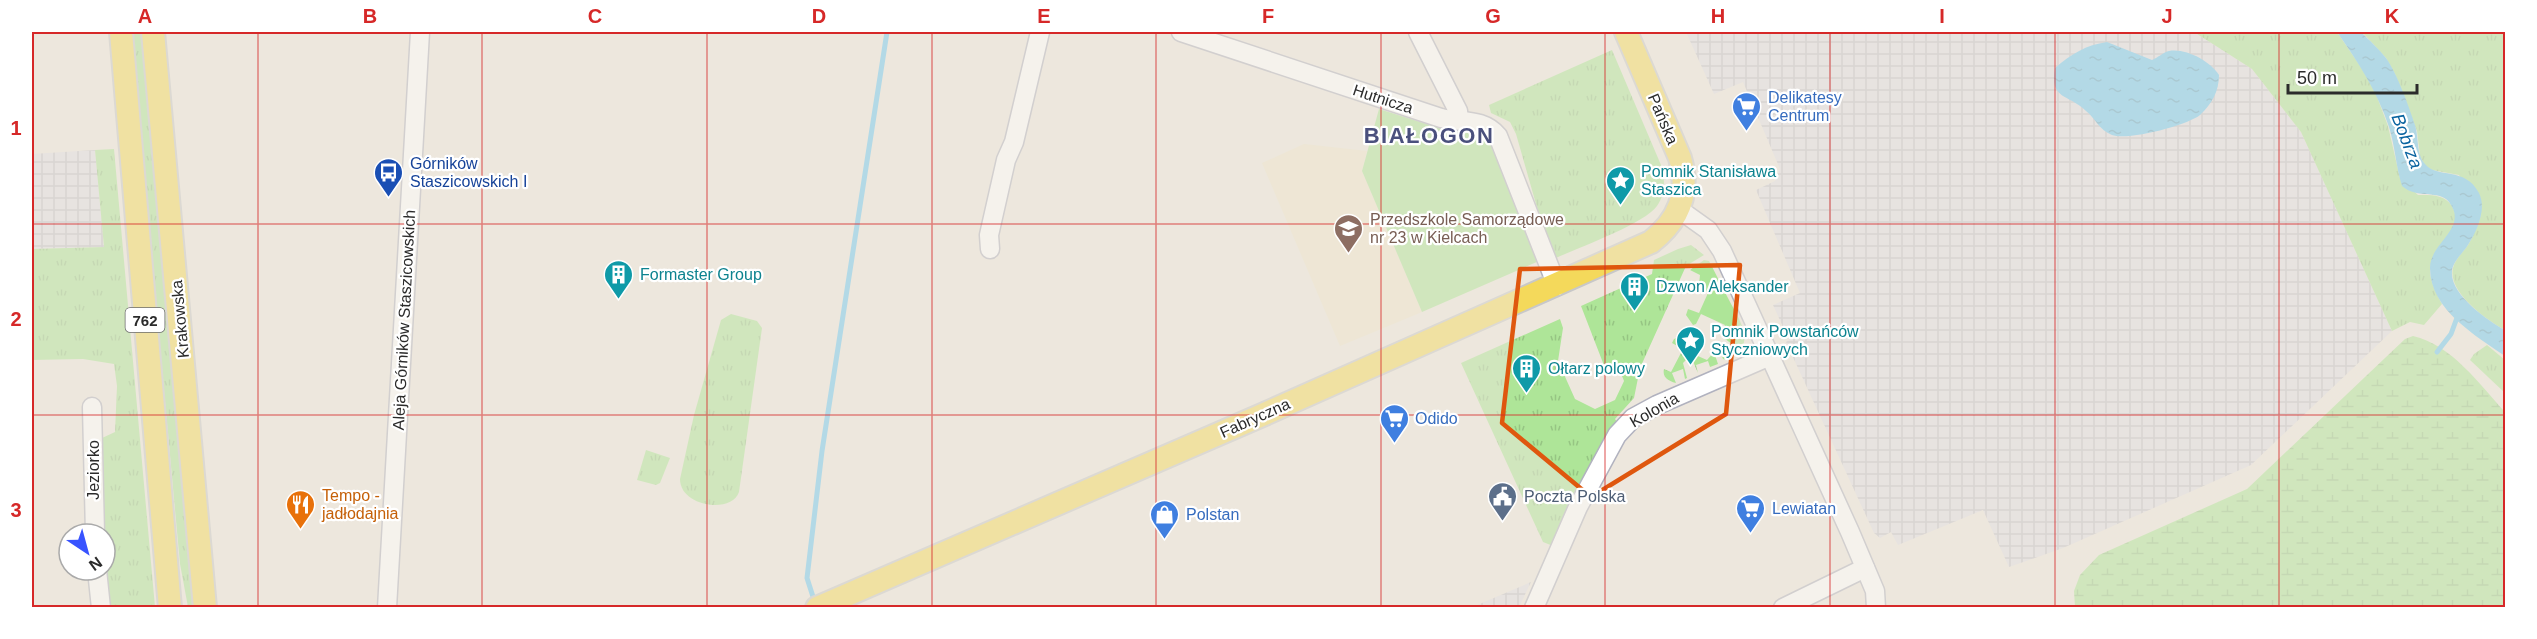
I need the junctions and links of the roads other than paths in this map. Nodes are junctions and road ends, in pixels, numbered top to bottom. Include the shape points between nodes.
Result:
1 (121, 32) edge
2 (153, 32) edge
3 (420, 32) edge
4 (1040, 32) edge
5 (1181, 32) edge
6 (1418, 32) edge
7 (1626, 32) edge
8 (1459, 120) junction
9 (1680, 210) junction
10 (990, 249) dead end
11 (1557, 286) junction
12 (1770, 356) junction
13 (92, 407) dead end
14 (95, 522) edge
15 (1865, 568) junction
16 (99, 582) edge
17 (204, 582) junction
18 (824, 604) edge
19 (101, 608) edge
20 (170, 608) edge
21 (205, 608) edge
22 (212, 608) edge
23 (387, 608) edge
24 (1534, 608) edge
25 (1783, 608) edge
26 (1876, 608) edge

1 - 20 main road, 762
2 - 17 main road, Krakowska / 762
3 - 23 street, Aleja Górników Staszicowskich
4 - 10 street via 1014,142 1006,160 989,235
5 - 8 street, Hutnicza via 1441,118
6 - 8 street
7 - 9 main road, Pańska via 1680,158 1684,187
8 - 11 street, Hutnicza via 1484,124 1498,136
9 - 11 main road, Fabryczna via 1651,242
9 - 12 street via 1715,237
11 - 18 main road, Fabryczna
12 - 15 street
12 - 24 street, Kolonia via 1657,405 1633,418 1617,435 1578,507
13 - 14 street, Jeziorko
15 - 25 street
15 - 26 street via 1875,591
16 - 19 street
17 - 21 main road, Krakowska / 762
17 - 22 main road

